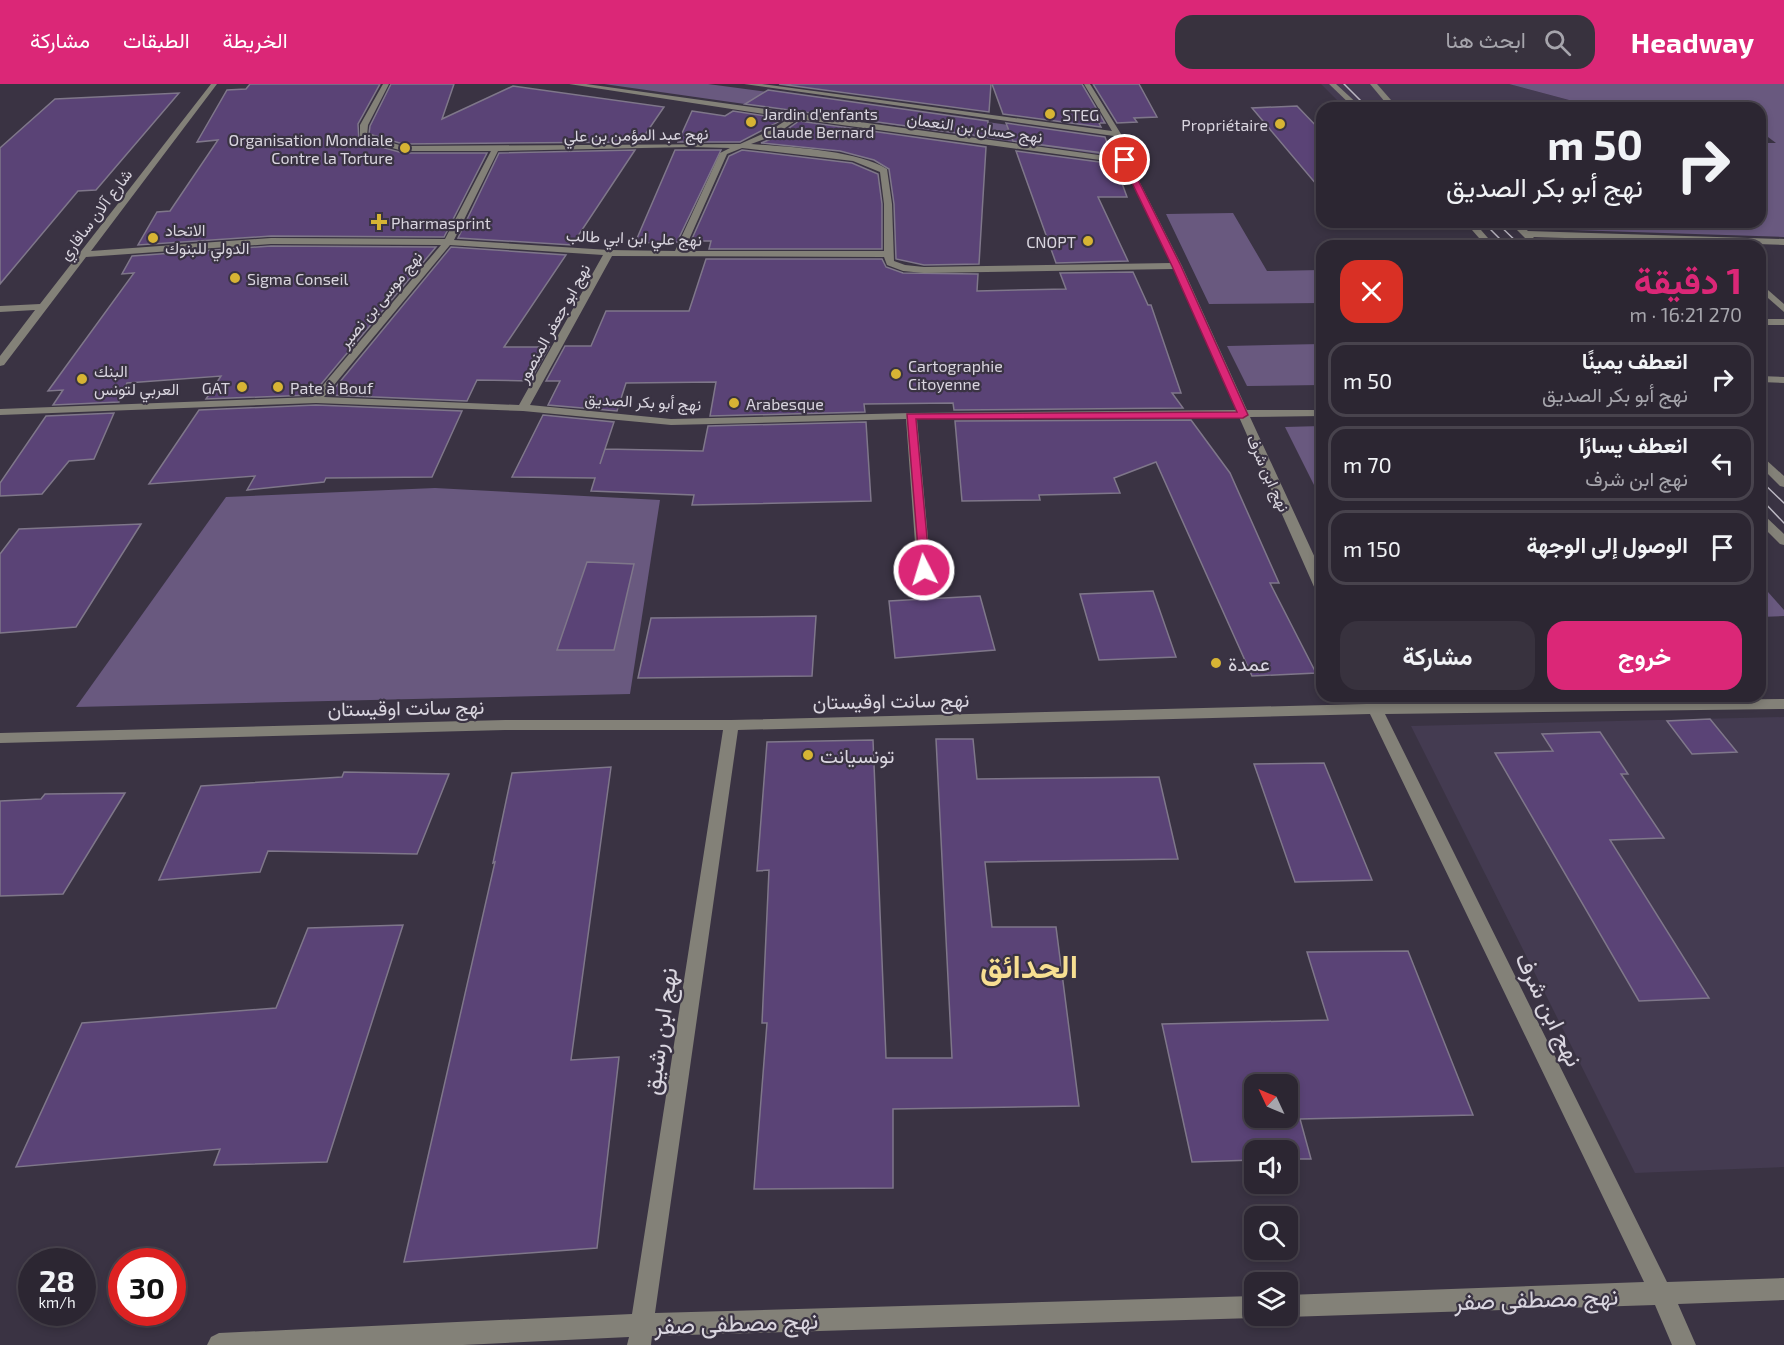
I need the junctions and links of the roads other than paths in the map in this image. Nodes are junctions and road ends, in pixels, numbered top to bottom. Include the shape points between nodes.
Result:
1 (214, 84) edge
2 (386, 84) edge
3 (572, 84) edge
4 (747, 84) edge
5 (1087, 84) edge
6 (1332, 84) edge
7 (1373, 84) edge
8 (1352, 102) edge
9 (1389, 102) edge
10 (797, 117) junction
11 (1117, 134) junction
12 (741, 145) junction
13 (495, 150) junction
14 (1125, 160) junction
15 (1474, 228) edge
16 (1520, 228) edge
17 (1526, 234) junction
18 (1708, 238) joint
19 (1486, 240) edge
20 (1532, 240) edge
21 (1746, 240) edge
22 (1766, 241) edge
23 (448, 242) junction
24 (1784, 242) edge
25 (609, 253) junction
26 (84, 254) junction
27 (678, 254) junction
28 (888, 254) junction
29 (1177, 266) junction
30 (1766, 292) edge
31 (43, 307) junction
32 (0, 309) edge
33 (1784, 309) edge
34 (1766, 322) edge
35 (1784, 322) edge
36 (0, 363) edge
37 (1766, 379) edge
38 (1784, 380) edge
39 (316, 400) junction
40 (523, 408) junction
41 (0, 412) edge
42 (1316, 413) edge
43 (1243, 415) junction
44 (911, 416) junction
45 (1766, 466) edge
46 (1784, 483) edge
47 (1766, 524) edge
48 (1784, 541) edge
49 (924, 570) dead end
50 (1316, 576) edge
51 (1372, 703) edge
52 (1784, 704) edge
53 (731, 725) junction
54 (0, 738) edge
55 (1784, 1289) edge
56 (1662, 1294) junction
57 (1298, 1306) edge
58 (1244, 1307) edge
59 (640, 1335) edge
60 (219, 1345) edge
61 (1684, 1345) edge

1 - 26 street, شارع آلان سافاري
2 - 13 street, نهج عبد المؤمن بن علي via 364,125 363,137 377,144 405,148
3 - 10 street, نهج حسان بن النعمان
4 - 11 street, نهج حسان بن النعمان
5 - 11 street, نهج ابن شرف
6 - 8 street
7 - 9 street
10 - 12 street via 772,133
10 - 14 street, نهج حسان بن النعمان
11 - 14 street, نهج ابن شرف
12 - 13 street, نهج عبد المؤمن بن علي
12 - 27 street via 724,153
12 - 28 street, نهج عبد المؤمن بن علي via 804,152 879,167 884,171 888,204
13 - 23 street, نهج موسى بن نصير
14 - 29 street, نهج ابن شرف
15 - 19 street
16 - 17 street
17 - 18 street
17 - 20 street
18 - 21 street
22 - 24 street
23 - 25 street, نهج علي ابن ابي طالب
23 - 26 street, نهج علي ابن ابي طالب via 271,241
23 - 39 street, نهج موسى بن نصير
25 - 27 street, نهج علي ابن ابي طالب
25 - 40 street, نهج ابو جعفر المنصور
26 - 31 street, شارع آلان سافاري
27 - 28 street, نهج علي ابن ابي طالب
28 - 29 street via 890,263 924,270
29 - 43 street, نهج ابن شرف
30 - 33 street
31 - 32 street
31 - 36 street, شارع آلان سافاري
34 - 35 street
37 - 38 street
39 - 40 street, نهج أبو بكر الصديق
39 - 41 street, نهج أبو بكر الصديق
40 - 44 street, نهج أبو بكر الصديق via 671,422
42 - 43 street, نهج أبو بكر الصديق
43 - 44 street, نهج أبو بكر الصديق
43 - 50 street, نهج ابن شرف
44 - 49 street
45 - 46 street
47 - 48 street
51 - 52 street, نهج سانت اوقيستان
51 - 53 street, نهج سانت اوقيستان
51 - 56 street, نهج ابن شرف
53 - 54 street, نهج سانت اوقيستان via 493,726
53 - 59 street, نهج ابن رشيق
55 - 56 street, نهج مصطفى صفر
56 - 57 street, نهج مصطفى صفر
56 - 61 street, نهج ابن شرف
58 - 59 street, نهج مصطفى صفر
59 - 60 street, نهج مصطفى صفر

